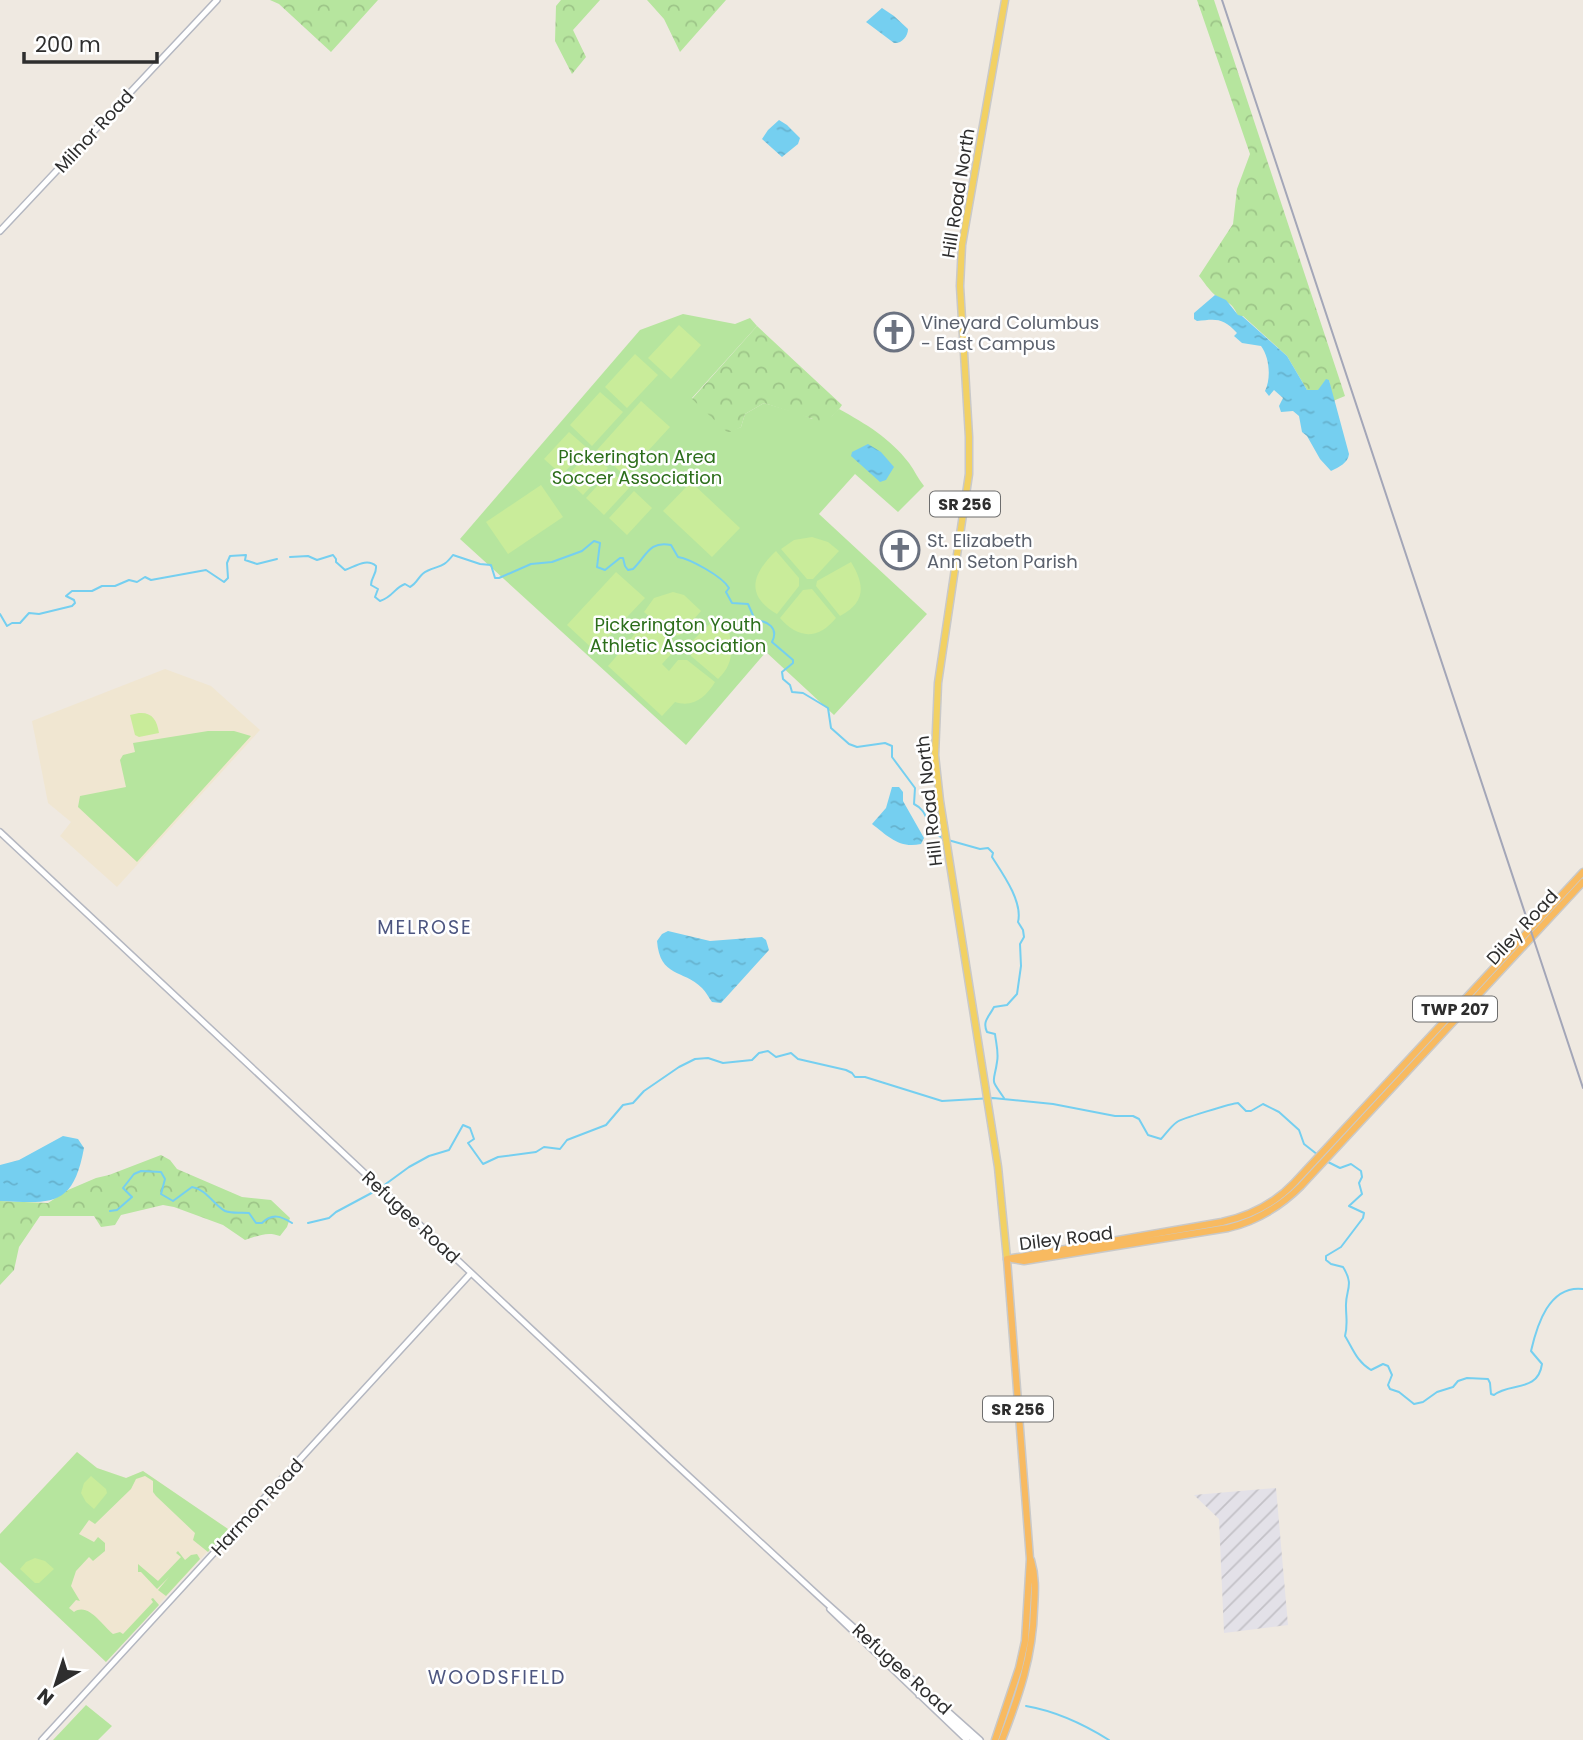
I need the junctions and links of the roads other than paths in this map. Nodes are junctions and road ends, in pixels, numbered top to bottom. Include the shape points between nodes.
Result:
1 (217, 0) edge
2 (1004, 0) edge
3 (0, 232) edge
4 (0, 832) edge
5 (1583, 872) edge
6 (1583, 882) edge
7 (1330, 1149) junction
8 (1007, 1259) junction
9 (471, 1273) junction
10 (1032, 1576) junction
11 (823, 1600) junction
12 (919, 1695) junction
13 (43, 1740) edge
14 (967, 1740) edge
15 (974, 1740) edge
16 (980, 1740) edge
17 (995, 1740) edge
18 (1002, 1740) edge

1 - 3 main road, Milnor Road
2 - 8 main road, Hill Road North / SR 256 via 960,264 969,454 936,703 935,755 990,1111
4 - 9 main road, Refugee Road
5 - 7 highway, Diley Road / TWP 207
6 - 7 highway, Diley Road / TWP 207
7 - 8 highway, Diley Road / TWP 207 via 1280,1196 1234,1219
8 - 10 highway, Hill Road North / SR 256
9 - 11 main road, Refugee Road
9 - 13 main road, Harmon Road
10 - 17 highway via 1019,1668
10 - 18 highway via 1032,1644 1024,1682
11 - 12 main road, Refugee Road via 835,1617
11 - 16 main road, Refugee Road
12 - 14 main road, Refugee Road
12 - 15 main road, Refugee Road via 925,1695

